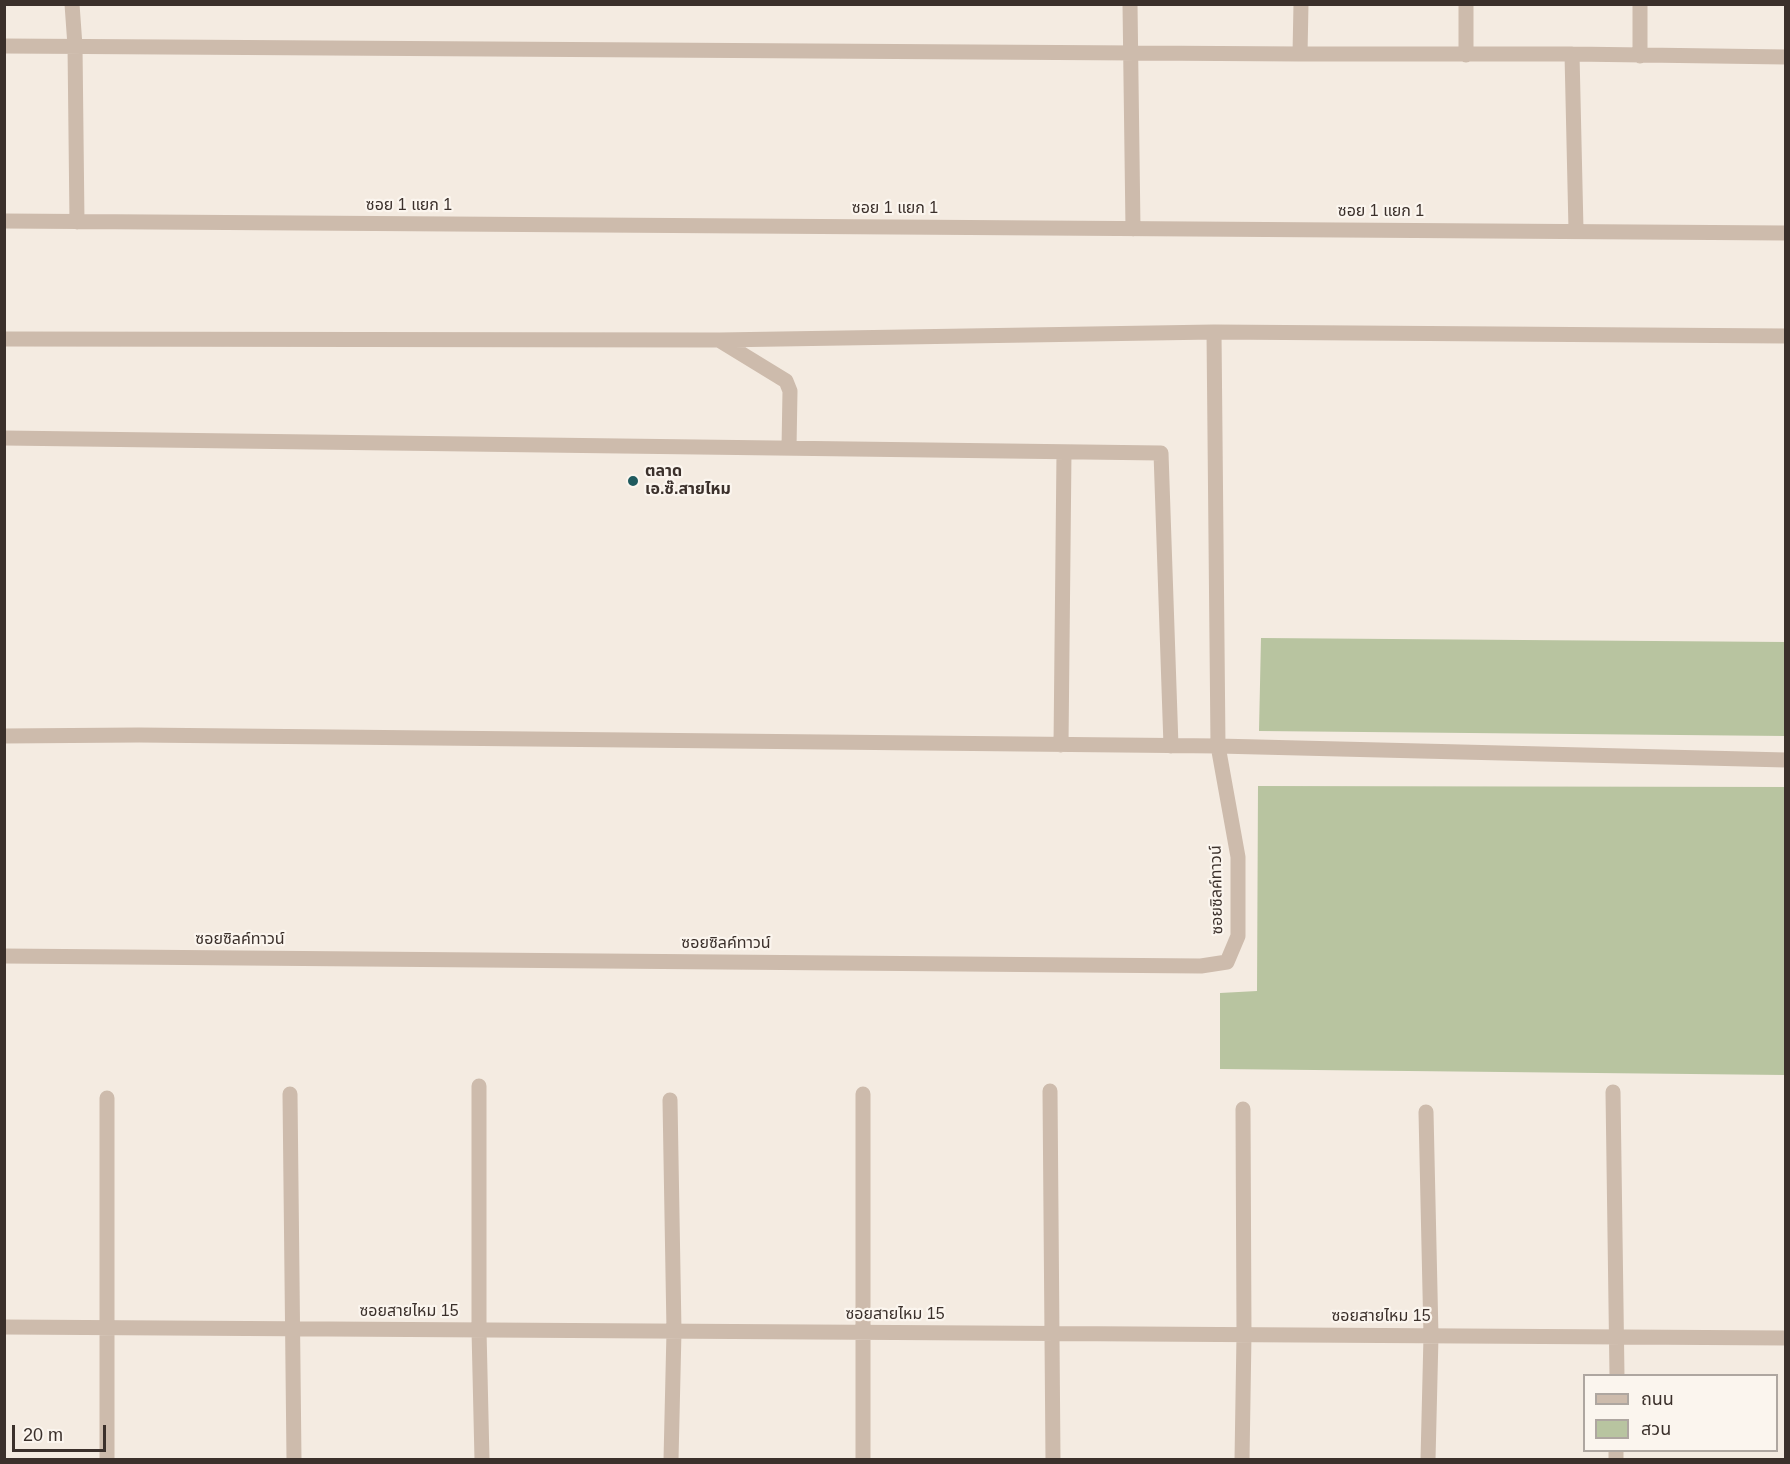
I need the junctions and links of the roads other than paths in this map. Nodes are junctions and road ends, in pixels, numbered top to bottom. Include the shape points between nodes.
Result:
1 (72, 4) edge
2 (1130, 4) edge
3 (1301, 4) edge
4 (1467, 4) edge
5 (1640, 4) edge
6 (4, 46) edge
7 (75, 46) junction
8 (1132, 53) junction
9 (1300, 54) junction
10 (1572, 54) junction
11 (1466, 55) junction
12 (1640, 56) junction
13 (1785, 57) edge
14 (4, 221) edge
15 (77, 222) junction
16 (1133, 229) junction
17 (1576, 230) junction
18 (1785, 233) edge
19 (1214, 332) junction
20 (1785, 336) edge
21 (4, 339) edge
22 (719, 340) junction
23 (4, 438) edge
24 (789, 448) junction
25 (1064, 452) junction
26 (4, 736) edge
27 (1060, 745) junction
28 (1171, 746) junction
29 (1218, 746) junction
30 (1785, 760) edge
31 (4, 956) edge
32 (479, 1086) dead end
33 (1050, 1091) dead end
34 (1613, 1092) dead end
35 (290, 1094) dead end
36 (863, 1094) dead end
37 (107, 1098) dead end
38 (670, 1100) dead end
39 (1243, 1109) dead end
40 (1426, 1112) dead end
41 (4, 1327) edge
42 (108, 1328) junction
43 (292, 1329) junction
44 (479, 1330) junction
45 (674, 1331) junction
46 (863, 1332) junction
47 (1053, 1334) junction
48 (1244, 1335) junction
49 (1431, 1336) junction
50 (1617, 1337) junction
51 (1785, 1338) edge
52 (1617, 1374) edge
53 (107, 1460) edge
54 (294, 1460) edge
55 (482, 1460) edge
56 (671, 1460) edge
57 (863, 1460) edge
58 (1053, 1460) edge
59 (1242, 1460) edge
60 (1428, 1460) edge

1 - 7 street
2 - 8 street
3 - 9 street
4 - 11 street
5 - 12 street
6 - 7 street
7 - 8 street
7 - 15 street
8 - 9 street
8 - 16 street
9 - 11 street
10 - 11 street
10 - 12 street
10 - 17 street
12 - 13 street
14 - 15 street, ซอย 1 แยก 1
15 - 16 street, ซอย 1 แยก 1
16 - 17 street, ซอย 1 แยก 1
17 - 18 street, ซอย 1 แยก 1
19 - 20 street
19 - 22 street
19 - 29 street
21 - 22 street
22 - 24 street via 786,381 790,391
23 - 24 street
24 - 25 street
25 - 27 street
25 - 28 street via 1161,453
26 - 27 street
27 - 28 street
28 - 29 street
29 - 30 street
29 - 31 street, ซอยซิลค์ทาวน์ via 1238,856 1238,936 1227,962 1201,966
32 - 44 street
33 - 47 street
34 - 50 street
35 - 43 street
36 - 46 street
37 - 42 street
38 - 45 street
39 - 48 street
40 - 49 street
41 - 42 street, ซอยสายไหม 15
42 - 43 street, ซอยสายไหม 15
42 - 53 street
43 - 44 street, ซอยสายไหม 15
43 - 54 street
44 - 45 street, ซอยสายไหม 15
44 - 55 street
45 - 46 street, ซอยสายไหม 15
45 - 56 street
46 - 47 street, ซอยสายไหม 15
46 - 57 street
47 - 48 street, ซอยสายไหม 15
47 - 58 street
48 - 49 street, ซอยสายไหม 15
48 - 59 street
49 - 50 street, ซอยสายไหม 15
49 - 60 street
50 - 51 street, ซอยสายไหม 15
50 - 52 street

